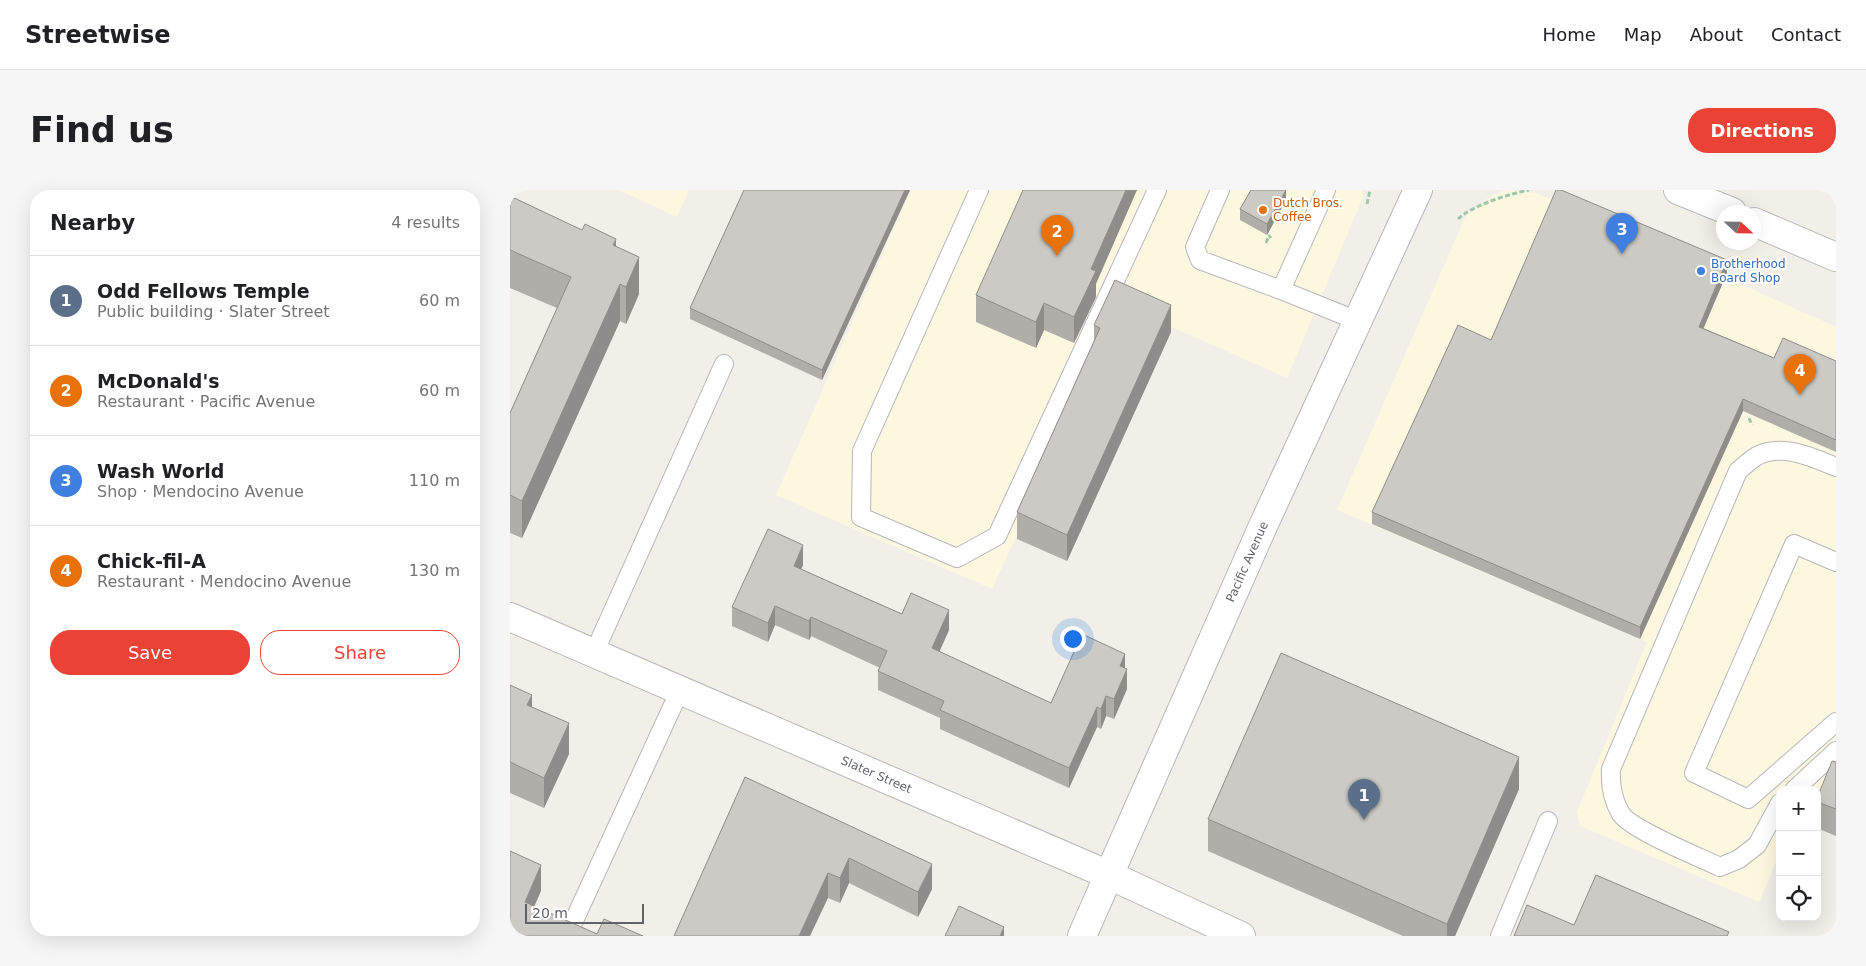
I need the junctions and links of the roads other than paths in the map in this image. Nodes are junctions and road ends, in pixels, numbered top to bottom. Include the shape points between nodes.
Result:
1 (979, 190) edge
2 (1157, 190) edge
3 (1220, 190) edge
4 (1326, 190) edge
5 (1418, 190) edge
6 (1678, 190) edge
7 (1716, 205) edge
8 (1761, 225) edge
9 (1836, 257) edge
10 (1281, 290) junction
11 (1358, 321) junction
12 (724, 364) dead end
13 (1836, 467) edge
14 (1836, 562) edge
15 (510, 617) edge
16 (594, 654) junction
17 (680, 690) junction
18 (1834, 724) edge
19 (1836, 751) edge
20 (1798, 786) edge
21 (1776, 810) edge
22 (1548, 821) dead end
23 (1109, 875) junction
24 (571, 927) edge
25 (1082, 936) edge
26 (1241, 936) edge
27 (1500, 936) edge

1 - 2 lane via 862,451 861,517 957,558 997,536
3 - 10 lane via 1196,247 1200,260
4 - 10 lane
5 - 11 street, Pacific Avenue
6 - 7 street
8 - 9 street
10 - 11 lane
11 - 23 street, Pacific Avenue via 1263,526
12 - 16 lane
13 - 21 lane via 1802,453 1776,451 1757,456 1738,471 1611,769 1614,799 1622,815 1634,826 1720,867 1739,859 1757,845
14 - 18 lane via 1794,544 1694,773 1748,798
15 - 16 street, Slater Street
16 - 17 street, Slater Street
17 - 23 street, Slater Street
17 - 24 lane
19 - 20 lane
22 - 27 lane
23 - 25 street, Pacific Avenue
23 - 26 street, Slater Street

